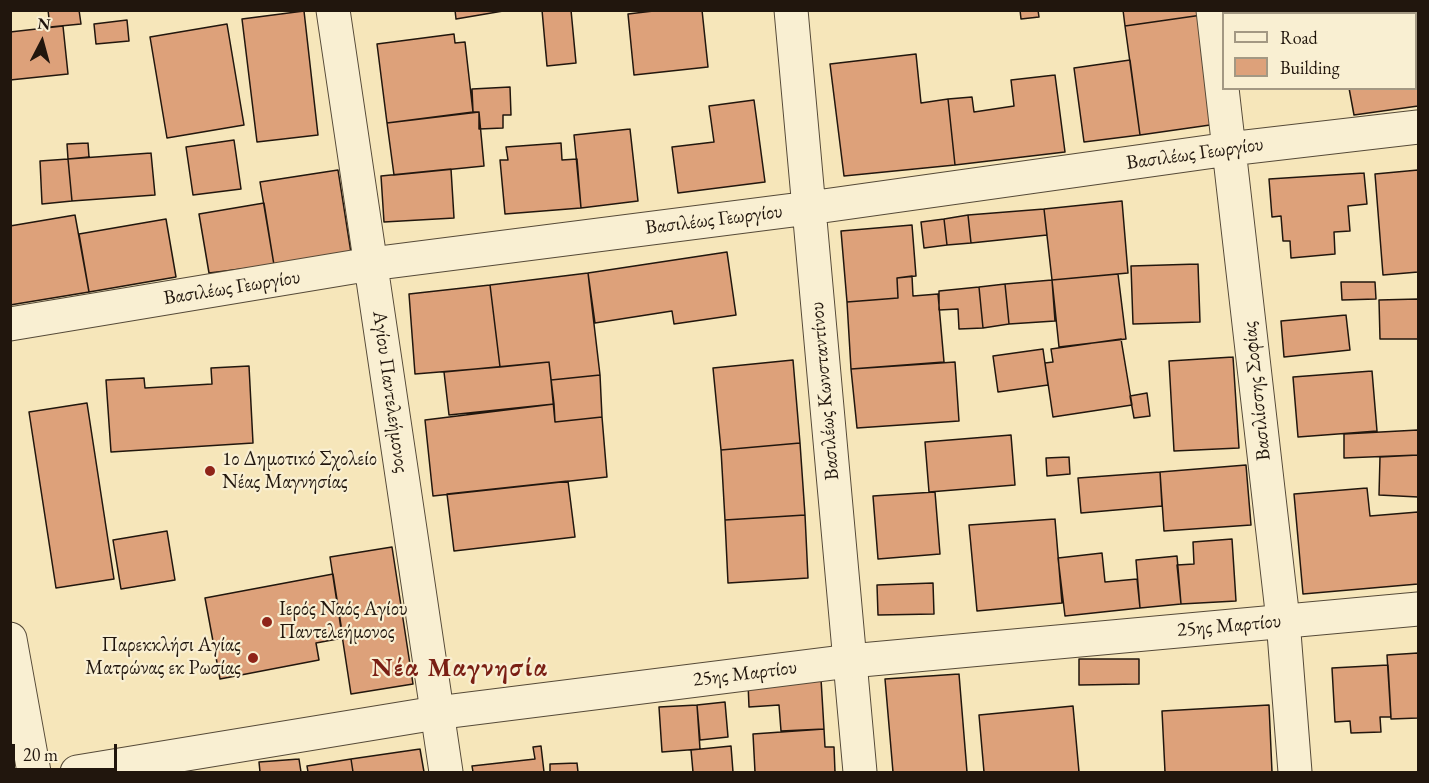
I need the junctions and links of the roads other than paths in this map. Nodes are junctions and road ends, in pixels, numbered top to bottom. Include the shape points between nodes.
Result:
1 (333, 10) edge
2 (791, 10) edge
3 (1213, 10) edge
4 (1222, 88) edge
5 (1222, 90) edge
6 (1419, 127) edge
7 (1229, 149) junction
8 (809, 208) junction
9 (371, 264) junction
10 (10, 324) edge
11 (1419, 609) edge
12 (1283, 620) junction
13 (10, 639) edge
14 (850, 661) junction
15 (436, 712) junction
16 (34, 772) edge
17 (77, 772) edge
18 (446, 772) edge
19 (860, 772) edge
20 (1295, 772) edge

1 - 9 street, Αγίου Παντελεήμονος
2 - 8 street, Βασιλέως Κωνσταντίνου
3 - 4 street, Βασιλίσσης Σοφίας
5 - 7 street, Βασιλίσσης Σοφίας
6 - 7 street, Βασιλέως Γεωργίου
7 - 8 street, Βασιλέως Γεωργίου
7 - 12 street, Βασιλίσσης Σοφίας
8 - 9 street, Βασιλέως Γεωργίου
8 - 14 street, Βασιλέως Κωνσταντίνου
9 - 10 street, Βασιλέως Γεωργίου
9 - 15 street, Αγίου Παντελεήμονος
11 - 12 street, 25ης Μαρτίου
12 - 14 street, 25ης Μαρτίου
12 - 20 street, Βασιλίσσης Σοφίας
13 - 16 street
14 - 15 street, 25ης Μαρτίου
14 - 19 street, Βασιλέως Κωνσταντίνου
15 - 17 street, 25ης Μαρτίου
15 - 18 street, Αγίου Παντελεήμονος

